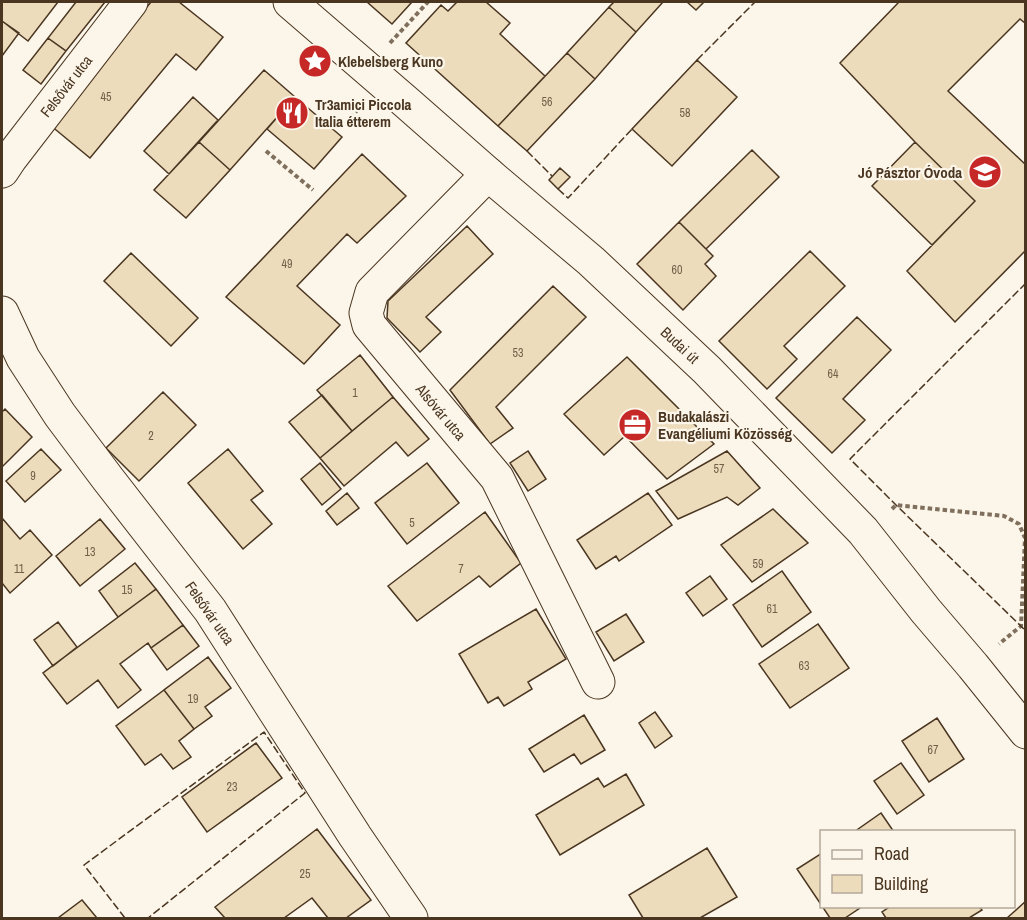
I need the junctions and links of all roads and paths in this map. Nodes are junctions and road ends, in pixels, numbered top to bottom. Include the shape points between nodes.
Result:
1 (131, 2) edge
2 (290, 2) edge
3 (428, 2) edge
4 (398, 33) dead end
5 (266, 151) dead end
6 (2, 171) edge
7 (488, 174) junction
8 (313, 190) dead end
9 (2, 313) edge
10 (863, 531) junction
11 (974, 666) junction
12 (598, 682) dead end
13 (1026, 732) edge
14 (411, 918) edge

1 - 6 street, Felsővár utca
2 - 7 street, Budai út
3 - 4 path
5 - 8 path
7 - 10 street, Budai út via 591,261 707,370
7 - 12 street, Alsóvár utca via 372,292 366,313 369,326 497,478
9 - 14 street, Felsővár utca via 23,358 60,415 210,610
10 - 11 street, Budai út
10 - 11 path via 896,505 1004,516 1019,525 1025,538 1021,626
11 - 13 street, Budai út

